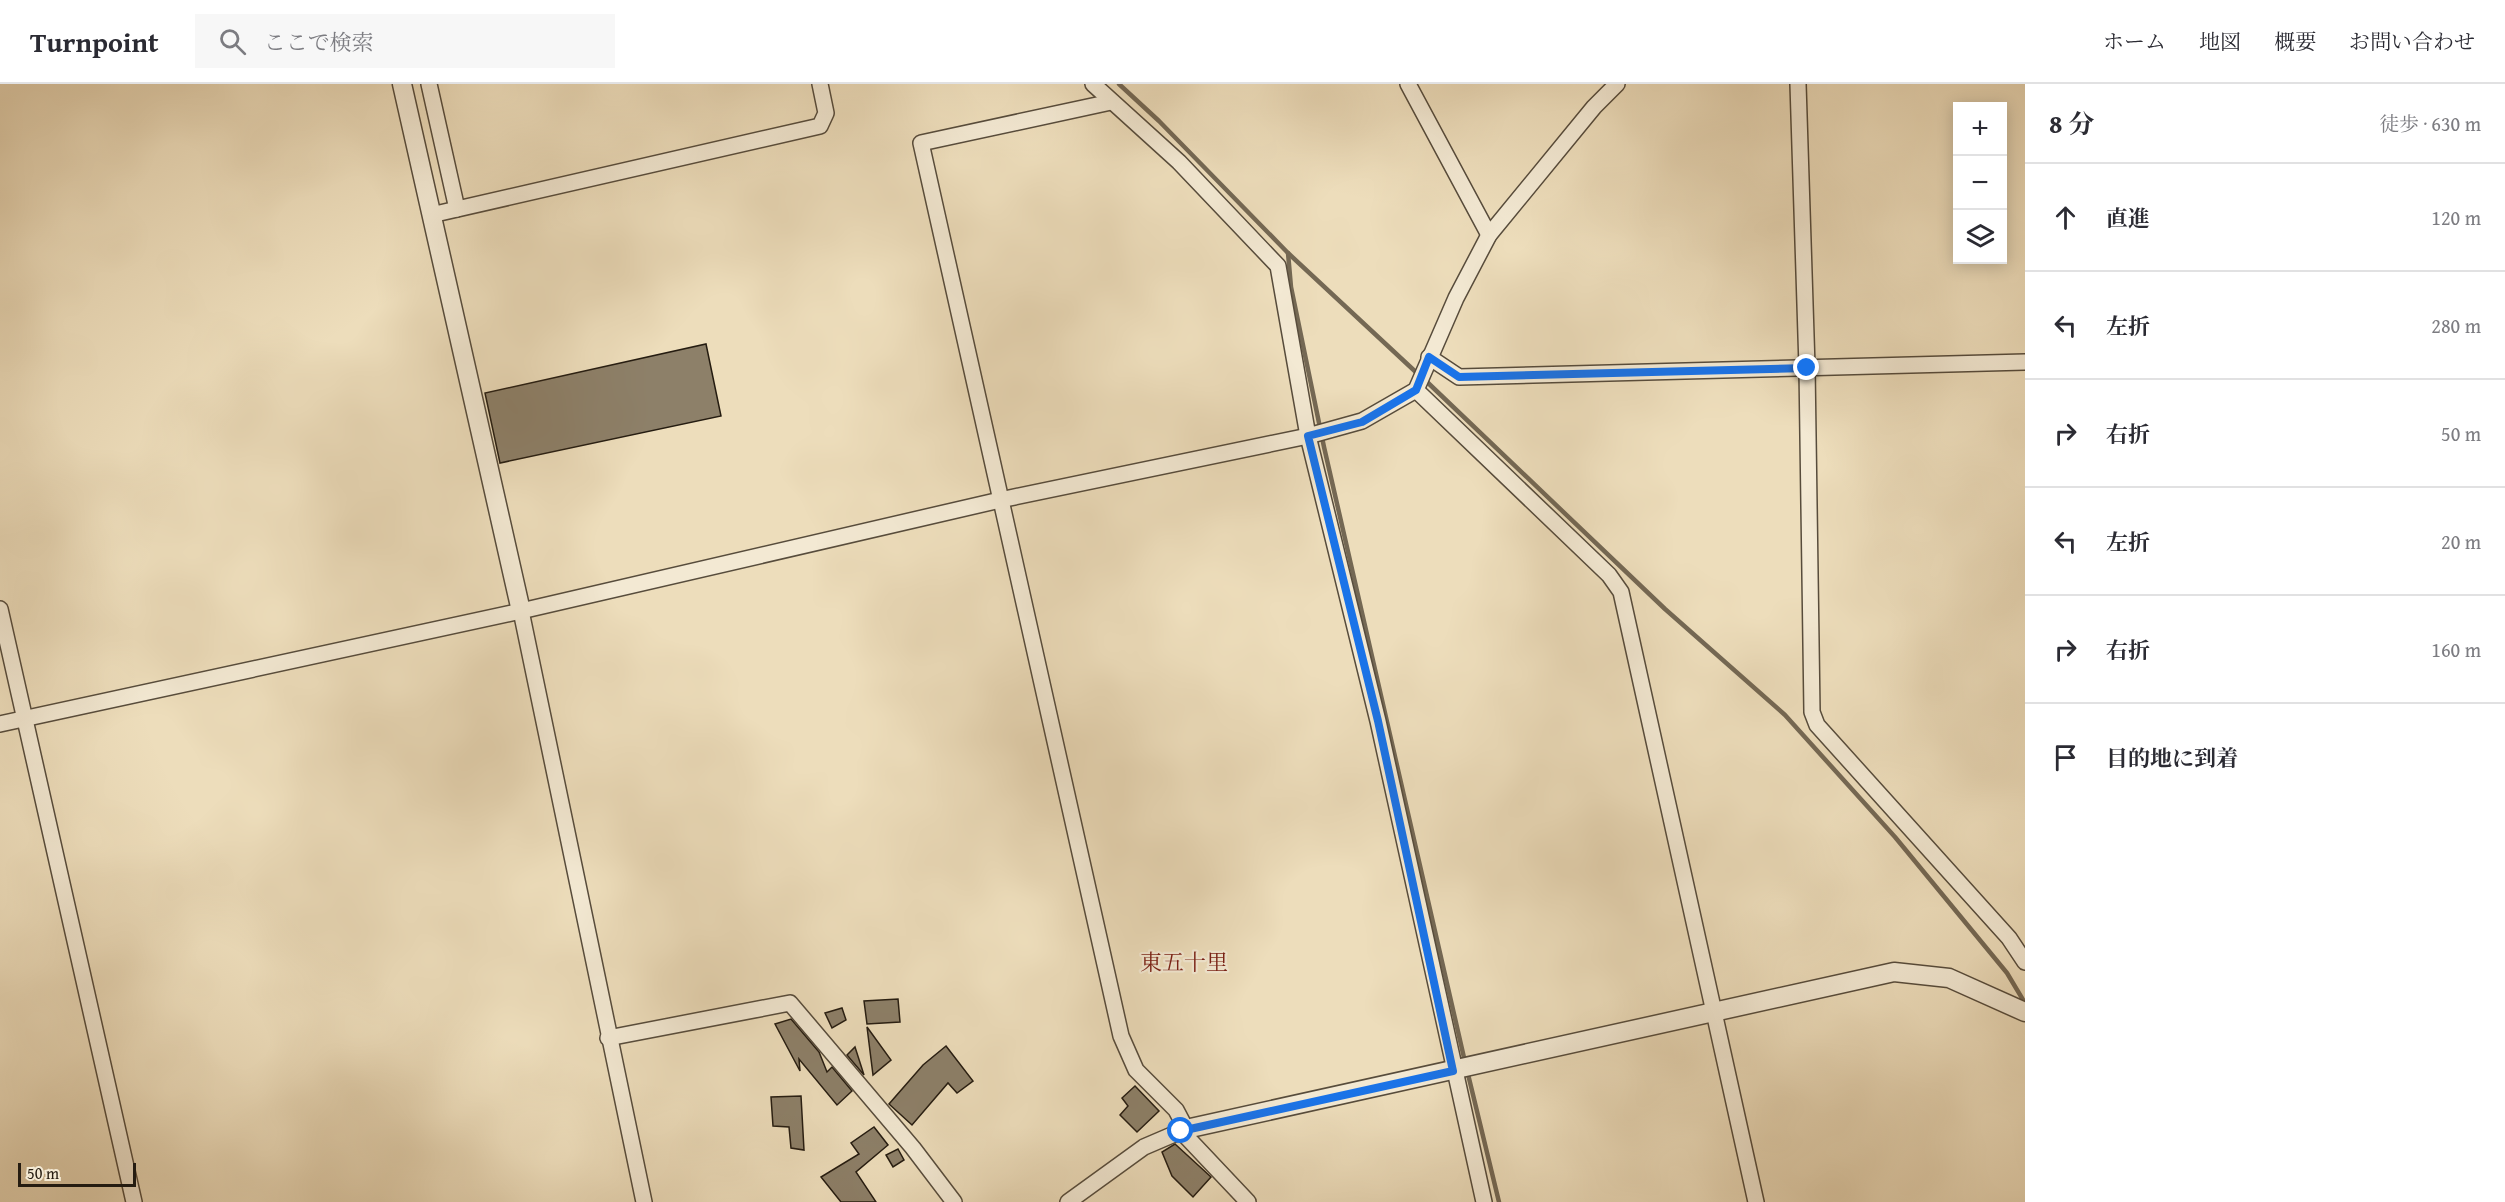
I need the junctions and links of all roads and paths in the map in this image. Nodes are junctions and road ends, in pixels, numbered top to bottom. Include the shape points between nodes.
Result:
1 (402, 84) edge
2 (429, 84) edge
3 (820, 84) edge
4 (1093, 84) edge
5 (1407, 84) edge
6 (1617, 84) edge
7 (1798, 84) edge
8 (1111, 102) junction
9 (457, 209) junction
10 (431, 215) junction
11 (1489, 236) junction
12 (1429, 357) junction
13 (2025, 362) edge
14 (1807, 368) junction
15 (1416, 390) junction
16 (1308, 436) junction
17 (1000, 500) junction
18 (0, 609) edge
19 (521, 610) junction
20 (24, 718) junction
21 (0, 724) edge
22 (2025, 962) edge
23 (2025, 1012) edge
24 (1716, 1013) junction
25 (608, 1038) junction
26 (1453, 1071) junction
27 (1184, 1130) junction
28 (134, 1202) edge
29 (644, 1202) edge
30 (954, 1202) edge
31 (1068, 1202) edge
32 (1248, 1202) edge
33 (1484, 1202) edge
34 (1756, 1202) edge

1 - 10 street
2 - 9 street
3 - 9 street via 826,113 820,126
4 - 8 street
5 - 11 street
6 - 11 street
7 - 14 street
8 - 16 street via 1179,162 1278,266
8 - 17 street via 921,143
9 - 10 street
10 - 19 street
11 - 12 street
12 - 14 street via 1459,377
12 - 15 street
13 - 14 street
14 - 22 street via 1812,712 1818,725 2009,938
15 - 16 street via 1362,422
15 - 24 street via 1609,575 1620,592
16 - 17 street
16 - 26 street via 1378,721
17 - 19 street
17 - 27 street via 1121,1036 1136,1070 1176,1110
18 - 20 street
19 - 20 street
19 - 25 street
20 - 21 street
20 - 28 street
23 - 24 street via 1949,978 1894,972
24 - 26 street
24 - 34 street
25 - 29 street
25 - 30 street via 790,1003
26 - 27 street
26 - 33 street
27 - 31 street via 1144,1147
27 - 32 street

